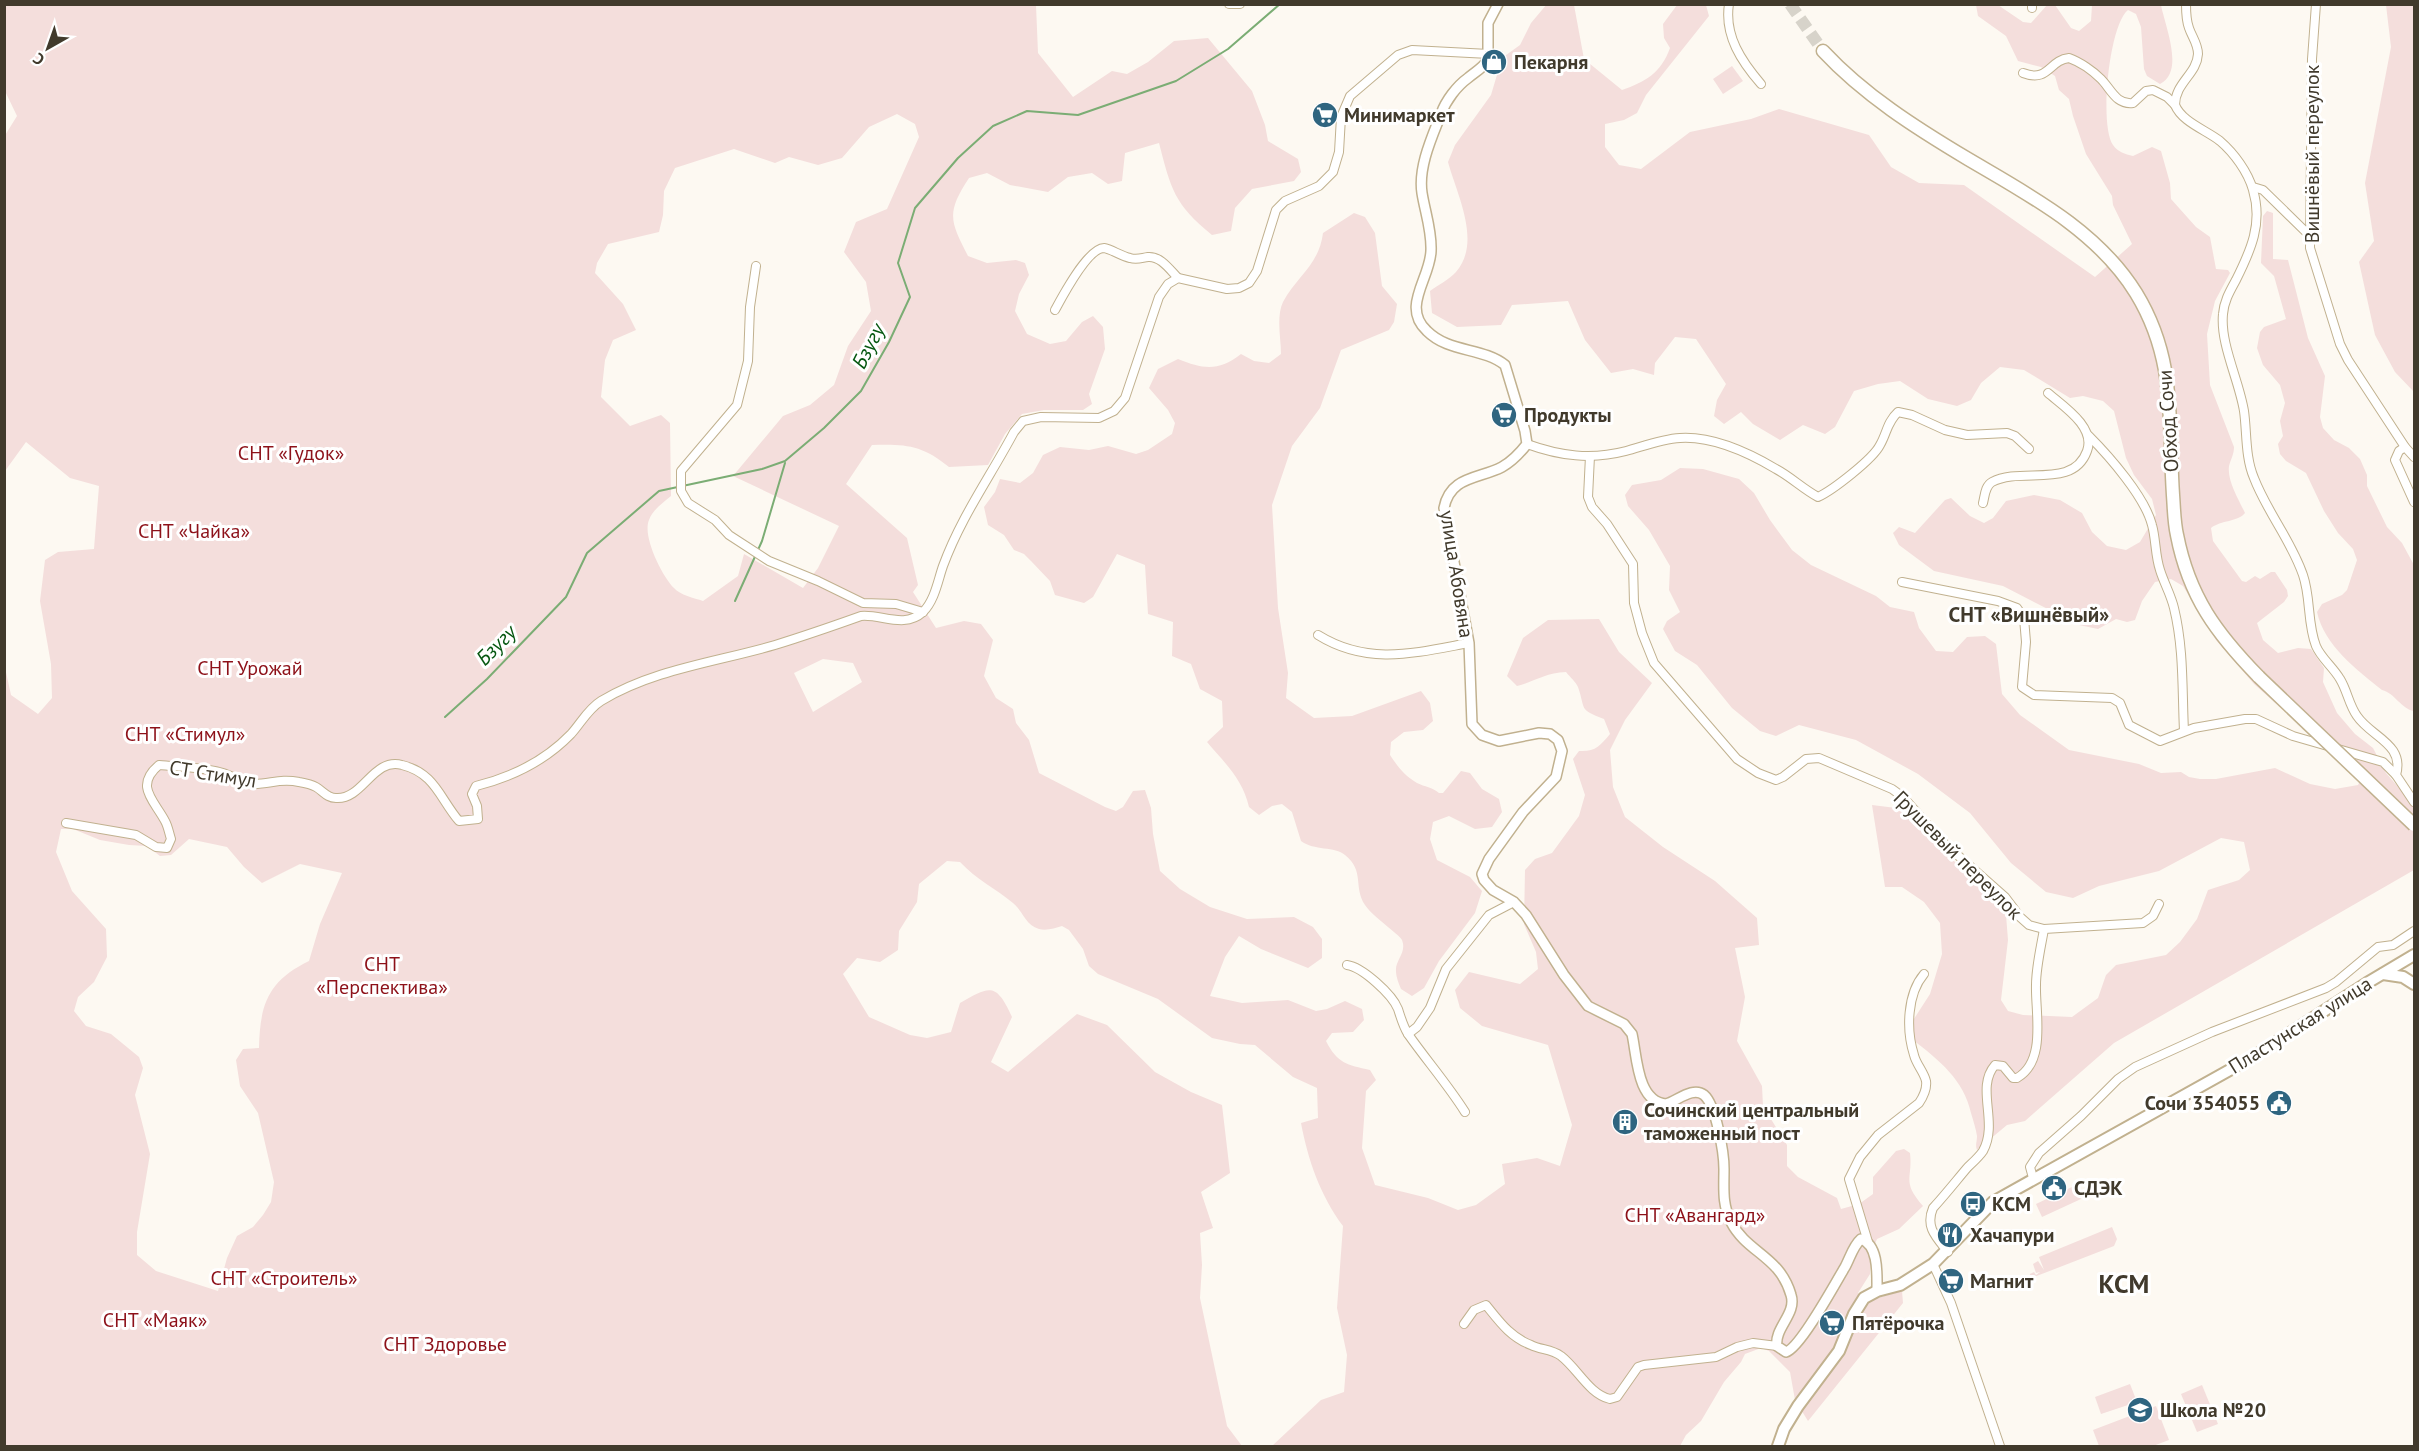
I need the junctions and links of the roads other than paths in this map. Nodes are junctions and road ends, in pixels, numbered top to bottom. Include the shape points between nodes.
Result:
1 (1229, 4) edge
2 (1240, 4) edge
3 (1498, 4) edge
4 (1728, 4) edge
5 (2186, 4) edge
6 (2316, 4) edge
7 (1823, 51) tunnel mouth
8 (1489, 54) junction
9 (2023, 73) dead end
10 (1761, 84) dead end
11 (2175, 105) junction
12 (2253, 188) junction
13 (2309, 234) junction
14 (756, 266) dead end
15 (1178, 278) junction
16 (1055, 310) dead end
17 (2048, 393) dead end
18 (2088, 436) junction
19 (1527, 444) junction
20 (2405, 447) junction
21 (2029, 449) dead end
22 (1590, 456) junction
23 (2415, 457) edge
24 (1983, 502) dead end
25 (2415, 502) edge
26 (1902, 582) dead end
27 (923, 612) junction
28 (1318, 635) dead end
29 (1469, 644) junction
30 (2184, 731) junction
31 (2396, 775) junction
32 (2415, 802) edge
33 (66, 823) dead end
34 (2415, 825) edge
35 (1514, 902) junction
36 (2159, 904) dead end
37 (2044, 929) junction
38 (2415, 931) edge
39 (2412, 960) edge
40 (1347, 965) dead end
41 (1924, 974) dead end
42 (2382, 974) junction
43 (2415, 978) edge
44 (2415, 984) edge
45 (1408, 1034) junction
46 (1465, 1112) dead end
47 (2033, 1178) junction
48 (1868, 1242) junction
49 (1948, 1252) junction
50 (1933, 1264) junction
51 (1877, 1291) junction
52 (1464, 1324) dead end
53 (1778, 1346) junction
54 (1778, 1446) edge
55 (2000, 1446) edge

1 - 2 street
3 - 8 street via 1488,24
4 - 10 street via 1735,47
5 - 11 street via 2198,56 2179,87
6 - 13 street, Вишнёвый переулок
7 - 34 highway, Обход Сочи, bridge via 1886,106 2035,199 2096,245 2125,277 2162,353 2168,379 2176,533 2191,585 2203,609 2220,635 2259,678
8 - 15 street via 1412,50 1398,55 1350,96 1341,117 1339,152 1333,172 1319,186 1285,201 1276,210 1257,271 1249,283 1227,289
8 - 19 street via 1485,65 1456,89 1442,111 1424,165 1422,191 1431,253 1417,292 1416,310 1418,321 1440,341 1505,365
9 - 11 street via 2038,76 2069,58 2102,80 2121,102 2133,103 2153,90
11 - 12 street via 2184,116 2222,142
12 - 13 street via 2263,190
12 - 31 street via 2258,214 2254,241 2226,298 2223,313 2225,345 2244,410 2252,475 2302,571 2320,655 2340,679 2358,718 2395,753 2399,764
13 - 20 street, Вишнёвый переулок via 2340,344
14 - 27 street via 748,361 737,405 681,471 681,491 688,503 769,561 863,603 896,604
15 - 16 street via 1161,261 1123,257 1106,248 1095,252 1076,273
15 - 27 street via 1159,297 1125,398 1114,411 1099,418 1041,417 1023,421 1014,432 958,527 932,599
17 - 18 street via 2072,414
18 - 24 street via 2084,460 2074,469 1991,482
18 - 30 street via 2148,512 2159,569 2180,638
19 - 22 street via 1559,455
19 - 29 street, улица Абовяна via 1501,467 1455,486 1446,496 1444,508
20 - 23 street, Вишнёвый переулок
20 - 25 street via 2395,460
21 - 22 street via 2007,433 1967,435 1898,412 1879,447 1840,483 1818,497 1778,469 1751,456 1697,439 1680,438
22 - 37 street, Грушевый переулок via 1588,497 1633,564 1634,603 1648,651 1654,663 1737,759 1776,780 1806,759 1819,758 1892,789 1945,844 2005,897 2020,917
26 - 30 street via 2017,608 2024,618 2026,642 2022,687 2034,695 2112,698 2120,703 2129,725 2160,741
27 - 33 street, СТ Стимул via 900,621 861,616 774,645 675,670 602,701 545,757 513,774 476,786 472,794 478,819 459,821 427,779 414,768 399,764 390,763 380,769 344,798 332,798 306,783 281,779 253,784 224,773 159,765 148,779 147,790 165,821 171,839 167,848 156,847 136,835
28 - 29 street via 1334,645 1394,656
29 - 35 street, улица Абовяна via 1471,714 1476,730 1499,741 1545,733 1558,740 1562,751 1556,777 1523,812 1482,874 1487,885
30 - 31 street via 2256,719 2293,736 2383,762
31 - 32 street
35 - 45 street via 1490,915 1446,969 1430,1008
35 - 53 street, улица Абовяна via 1588,1006 1629,1030 1648,1095 1666,1104 1693,1092 1704,1095 1713,1110 1724,1167 1725,1209 1744,1240 1777,1266 1792,1296 1791,1311 1777,1340
36 - 37 street, Грушевый переулок via 2143,923
37 - 49 street, Грушевый переулок via 2036,984 2039,1033 2029,1064 2017,1078 2003,1066 1995,1065 1985,1094 1989,1109 1983,1150 1930,1215 1933,1234
38 - 47 street via 2392,945 2378,946 2326,988 2135,1066 2039,1153 2030,1167
39 - 42 main road, Пластунская улица
39 - 43 main road
40 - 45 street via 1357,966 1382,989 1397,1007
41 - 48 street via 1914,990 1910,1034 1914,1058 1926,1081 1924,1096 1878,1136 1860,1157 1849,1179
42 - 44 main road via 2403,977
42 - 47 main road, Пластунская улица via 2253,1057
45 - 46 street
47 - 49 main road, Пластунская улица via 1994,1202
48 - 51 street via 1873,1250
48 - 53 street via 1861,1239 1856,1244 1794,1347 1786,1352
49 - 50 main road, Пластунская улица
50 - 51 main road, Пластунская улица via 1900,1285
50 - 55 street via 1951,1303
51 - 54 main road, Пластунская улица via 1858,1305 1839,1351 1798,1406
52 - 53 street via 1474,1310 1486,1305 1512,1335 1557,1354 1596,1392 1610,1399 1644,1365 1716,1357 1753,1343

